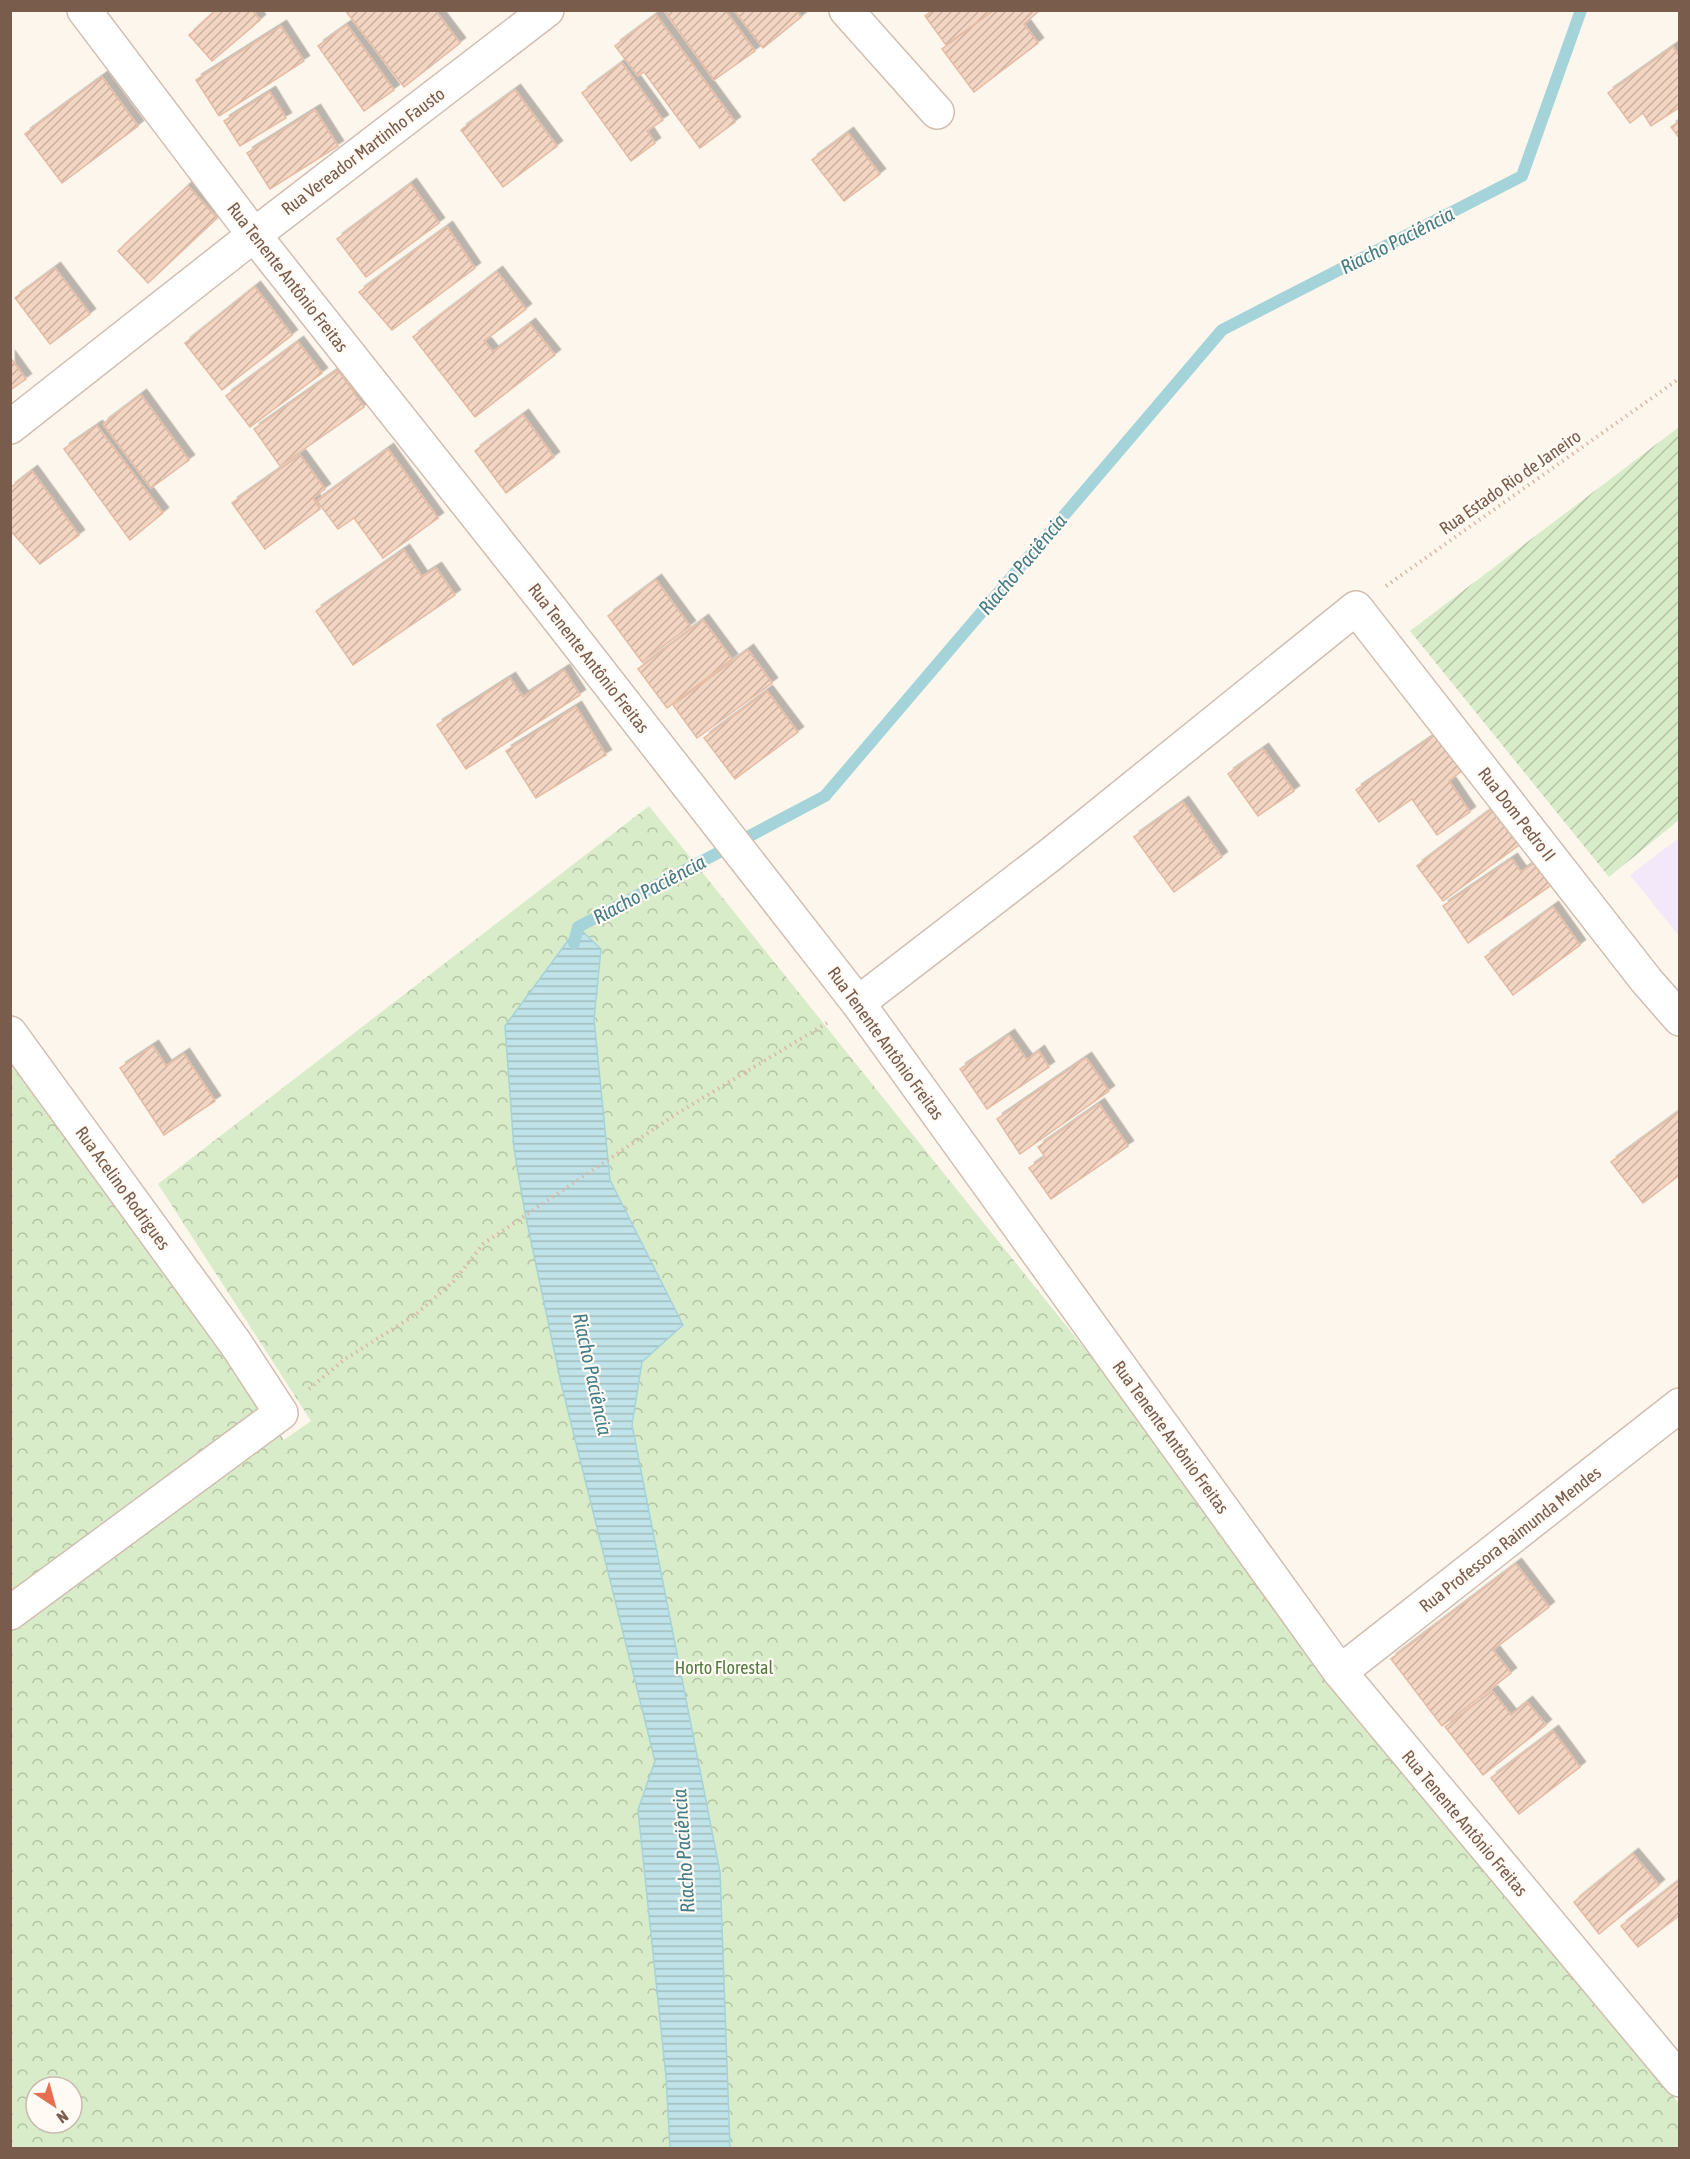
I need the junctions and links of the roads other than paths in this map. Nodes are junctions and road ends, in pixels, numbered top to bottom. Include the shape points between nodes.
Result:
1 (84, 10) edge
2 (548, 10) edge
3 (846, 10) edge
4 (937, 112) dead end
5 (254, 235) junction
6 (10, 427) edge
7 (858, 1003) junction
8 (1680, 1019) edge
9 (10, 1033) edge
10 (1680, 1405) edge
11 (10, 1613) edge
12 (1340, 1672) junction
13 (1680, 2080) edge

1 - 5 street, Rua Tenente Antônio Freitas
2 - 5 street, Rua Vereador Martinho Fausto
3 - 4 street
5 - 6 street, Rua Vereador Martinho Fausto
5 - 7 street, Rua Tenente Antônio Freitas
7 - 8 street, Rua Dom Pedro II via 1050,855 1356,608
7 - 12 street, Rua Tenente Antônio Freitas
9 - 11 street, Rua Acelino Rodrigues via 236,1344 281,1413
10 - 12 street, Rua Professora Raimunda Mendes
12 - 13 street, Rua Tenente Antônio Freitas

